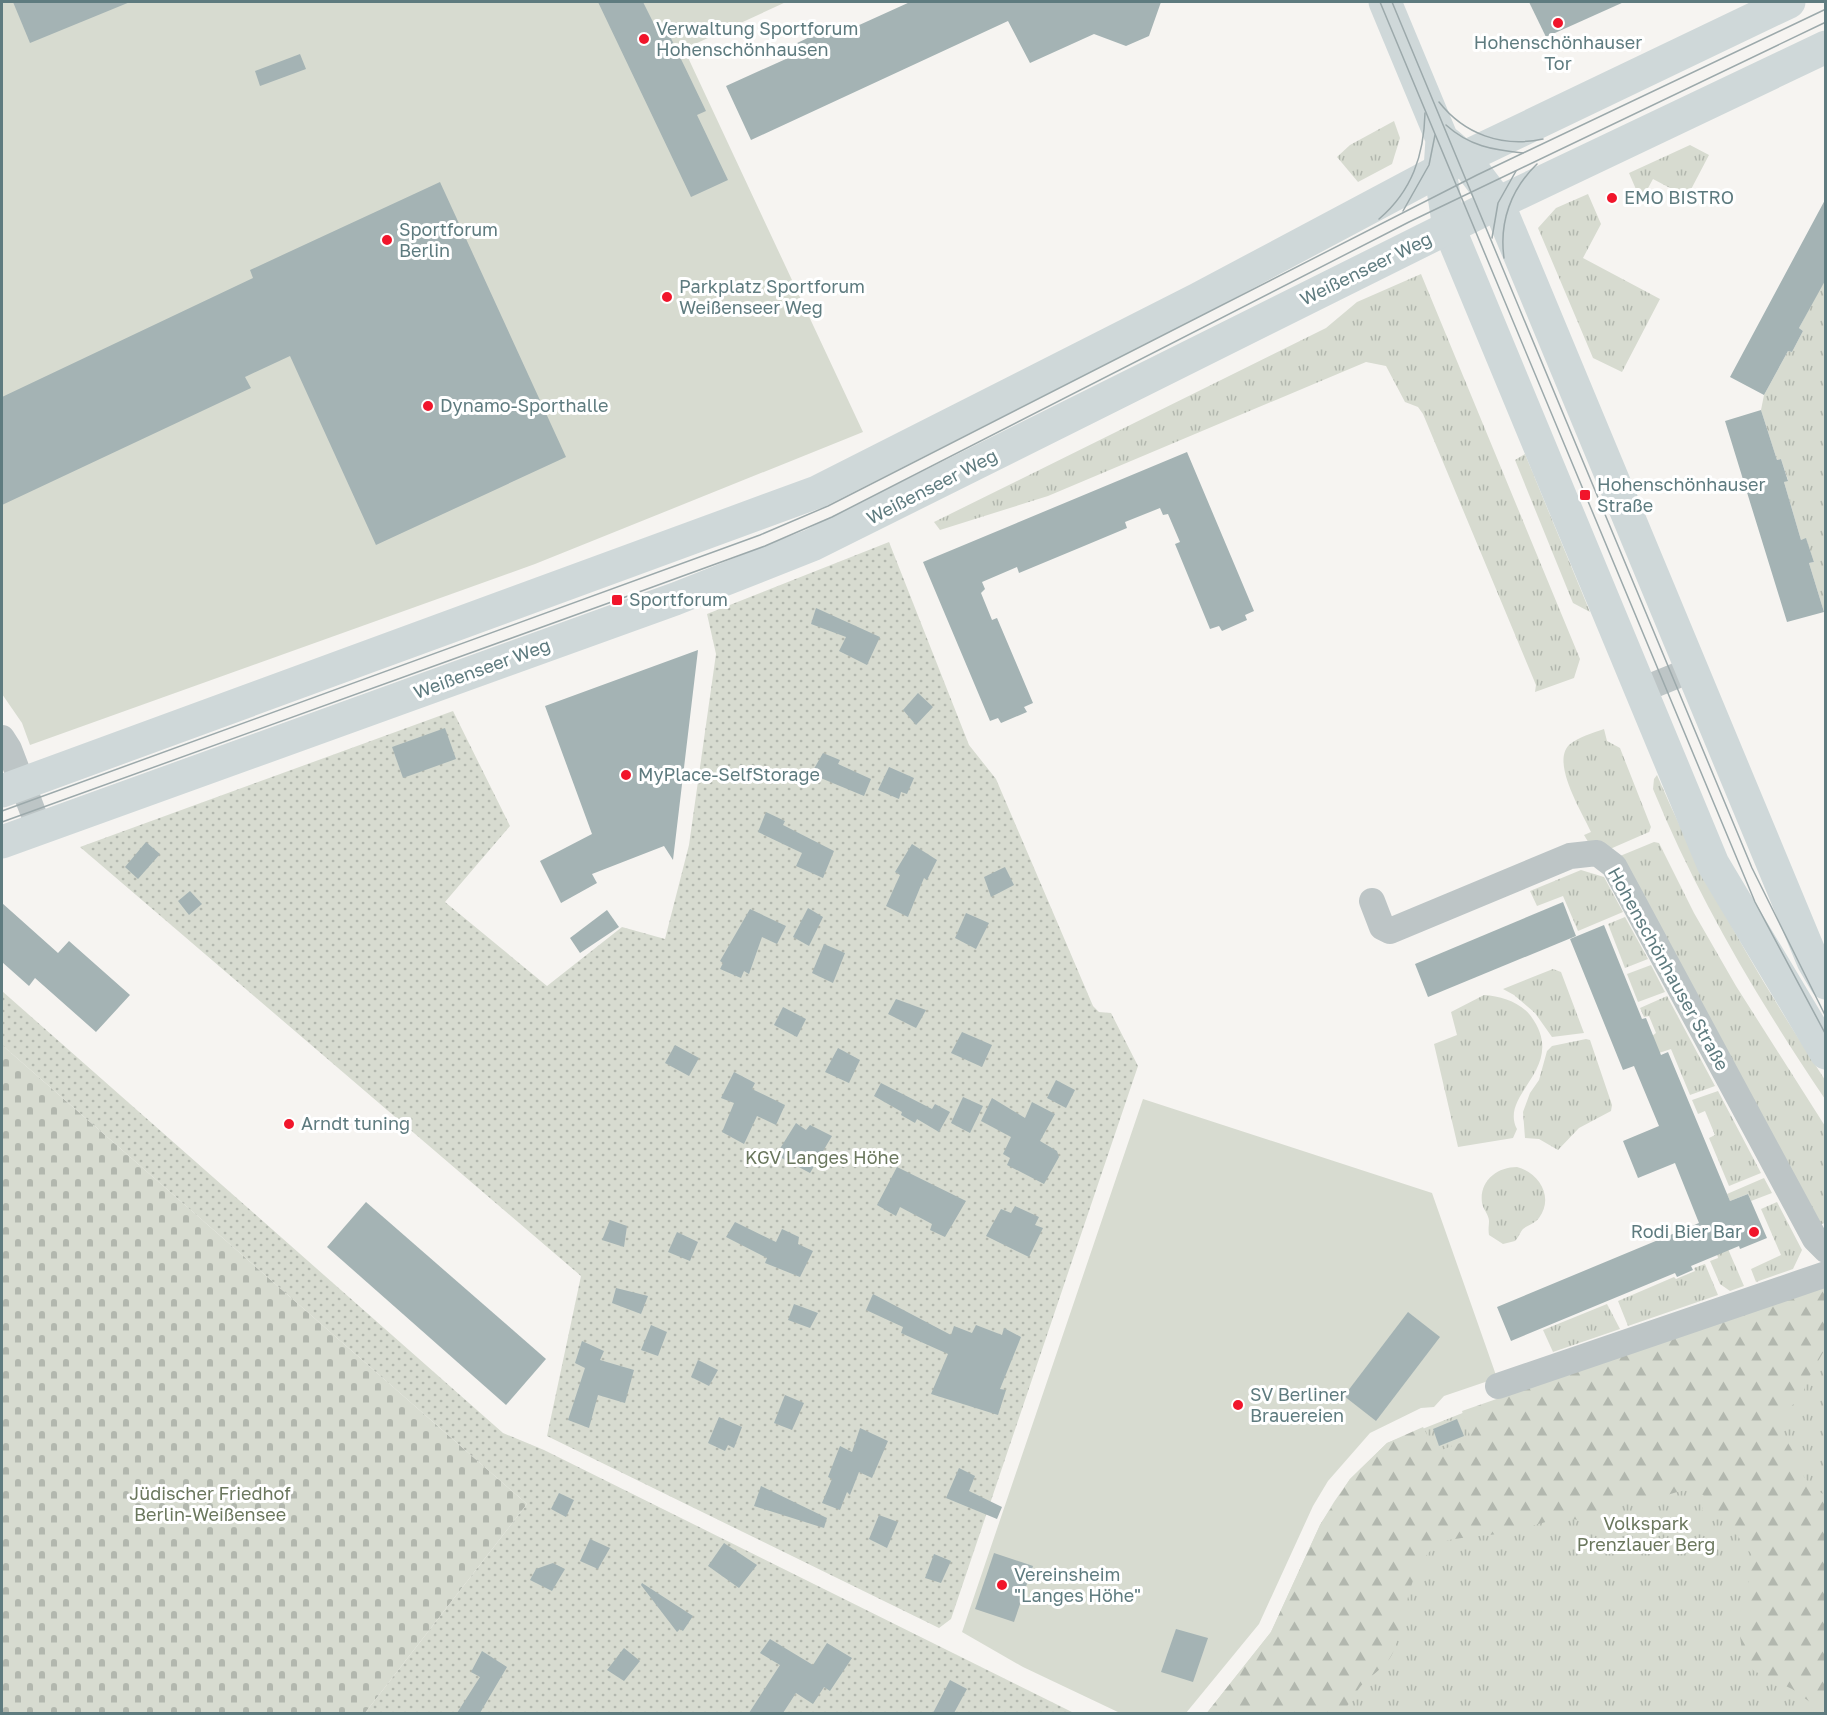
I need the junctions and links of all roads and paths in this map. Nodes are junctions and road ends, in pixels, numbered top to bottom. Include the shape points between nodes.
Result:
1 (1385, 2) edge
2 (1789, 2) edge
3 (1826, 47) edge
4 (1449, 156) junction
5 (1498, 203) junction
6 (1449, 228) junction
7 (752, 516) junction
8 (772, 562) junction
9 (355, 663) junction
10 (1693, 669) junction
11 (1639, 691) junction
12 (372, 709) junction
13 (2, 738) edge
14 (12, 787) edge
15 (39, 828) junction
16 (2, 842) edge
17 (1372, 902) dead end
18 (1826, 983) edge
19 (1826, 1053) edge
20 (1826, 1250) edge
21 (1826, 1274) edge
22 (1498, 1386) dead end

1 - 4 main road
2 - 4 main road
3 - 5 main road, Weißenseer Weg
4 - 5 main road
4 - 6 main road
4 - 7 main road via 886,459 817,492
5 - 6 main road, Weißenseer Weg
5 - 10 main road
6 - 8 main road, Weißenseer Weg via 907,500
6 - 11 main road
7 - 8 main road
7 - 9 main road
8 - 12 main road, Weißenseer Weg
9 - 12 main road
9 - 14 main road
10 - 11 street
10 - 18 main road via 1813,961
11 - 19 main road via 1713,864
12 - 15 main road, Weißenseer Weg
13 - 14 street via 9,749
14 - 15 street
15 - 16 main road, Weißenseer Weg
17 - 20 street, Hohenschönhauser Straße via 1382,927 1390,931 1570,856 1597,853 1614,866 1815,1239
21 - 22 street

